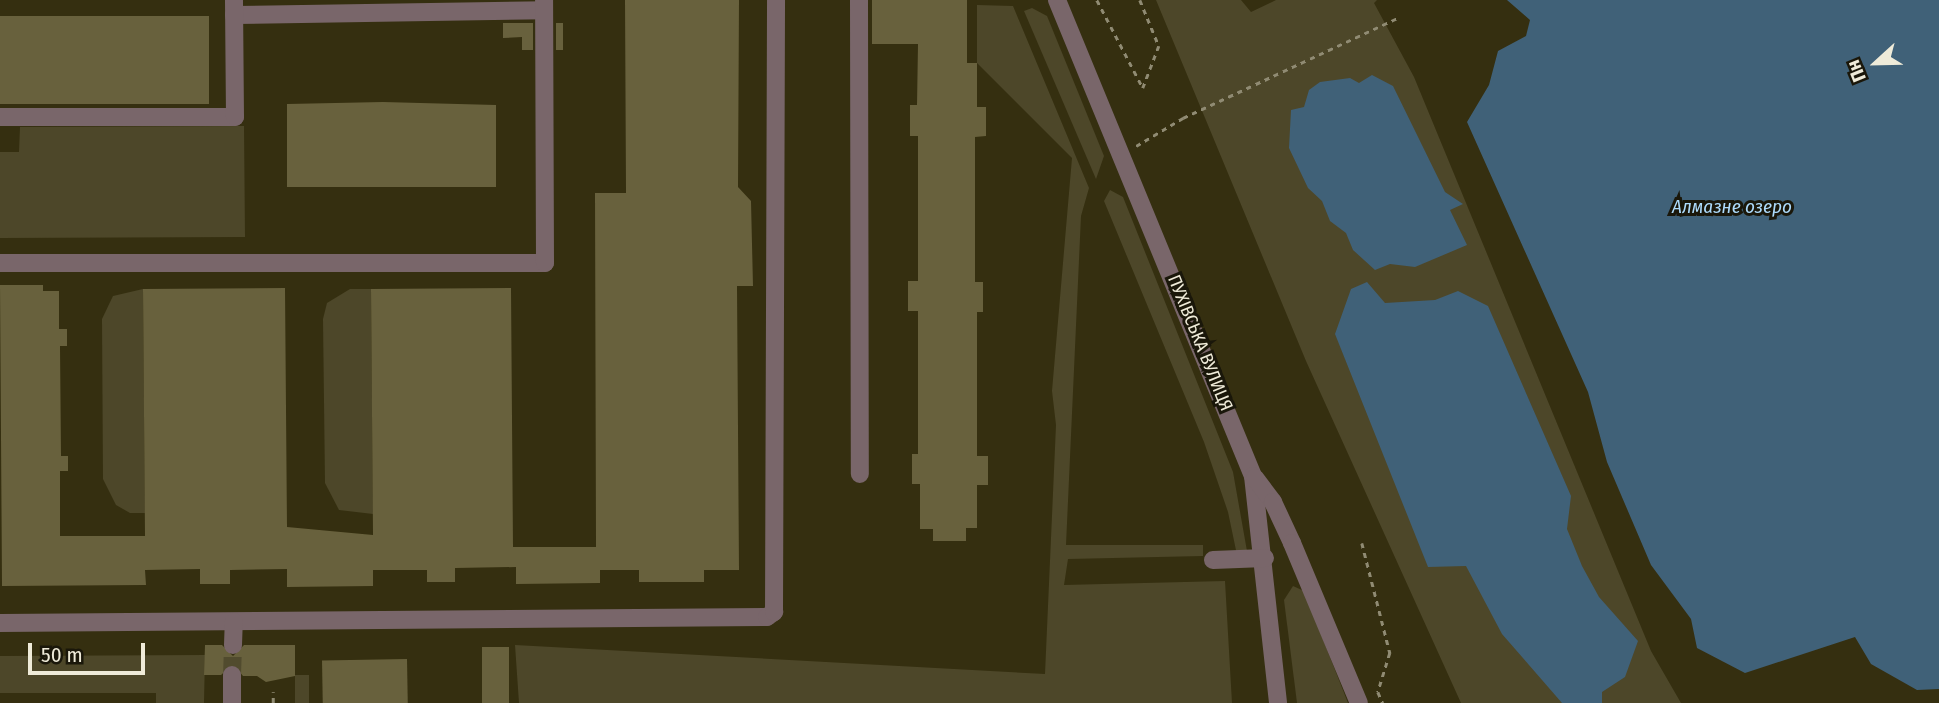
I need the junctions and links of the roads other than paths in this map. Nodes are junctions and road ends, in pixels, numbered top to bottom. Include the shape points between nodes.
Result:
1 (776, 0) edge
2 (859, 0) edge
3 (1056, 0) edge
4 (544, 5) edge
5 (234, 7) edge
6 (0, 117) edge
7 (0, 263) edge
8 (860, 474) dead end
9 (1253, 476) junction
10 (1265, 558) junction
11 (1213, 560) dead end
12 (234, 622) junction
13 (0, 623) edge
14 (233, 645) tunnel mouth
15 (232, 676) tunnel mouth
16 (232, 703) edge
17 (1278, 703) edge
18 (1359, 703) edge

1 - 12 street via 774,612 767,617
2 - 8 street
3 - 9 street, ПУХІВСЬКА ВУЛИЦЯ
4 - 5 street
4 - 7 street via 545,263
5 - 6 street via 235,117
9 - 10 street, ПУХІВСЬКА ВУЛИЦЯ
9 - 18 street via 1273,502
10 - 11 street
10 - 17 street, ПУХІВСЬКА ВУЛИЦЯ
12 - 13 street
12 - 14 street
15 - 16 street

